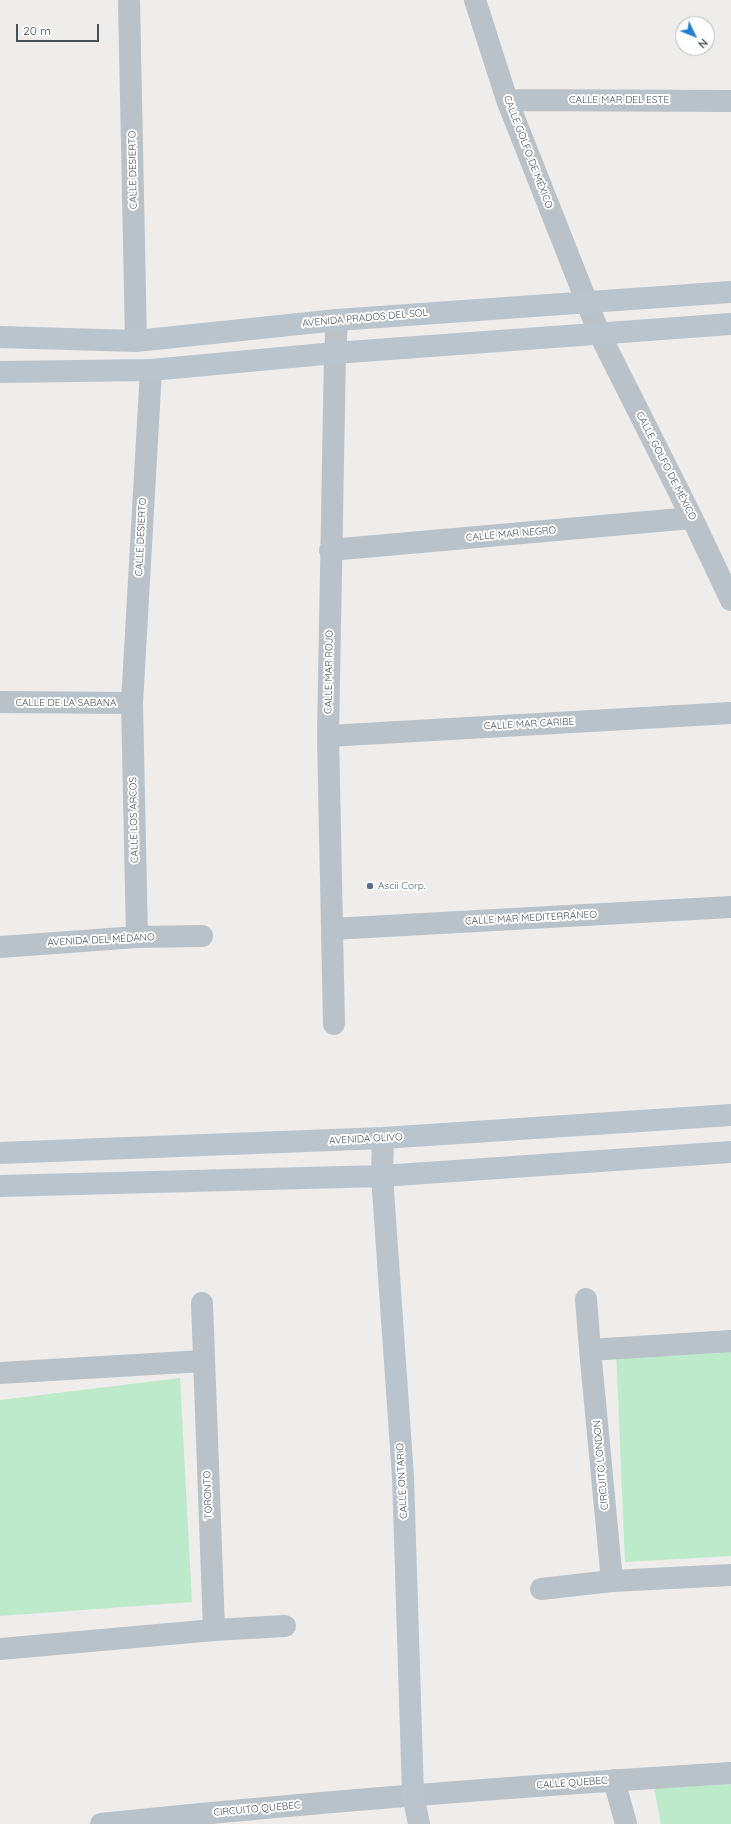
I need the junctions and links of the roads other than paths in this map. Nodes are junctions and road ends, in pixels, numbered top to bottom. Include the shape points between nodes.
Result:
1 (129, 0) edge
2 (475, 0) edge
3 (507, 100) junction
4 (731, 101) edge
5 (731, 292) edge
6 (587, 302) junction
7 (338, 320) junction
8 (731, 324) edge
9 (599, 333) junction
10 (0, 337) edge
11 (136, 341) junction
12 (335, 353) junction
13 (151, 370) junction
14 (0, 372) edge
15 (692, 518) junction
16 (330, 550) junction
17 (731, 600) edge
18 (0, 702) edge
19 (132, 704) junction
20 (731, 713) edge
21 (328, 736) junction
22 (731, 906) edge
23 (332, 929) junction
24 (202, 936) dead end
25 (137, 937) junction
26 (0, 947) edge
27 (334, 1024) dead end
28 (731, 1115) edge
29 (383, 1138) junction
30 (731, 1152) edge
31 (0, 1153) edge
32 (382, 1176) junction
33 (0, 1186) edge
34 (586, 1299) dead end
35 (202, 1303) dead end
36 (731, 1341) edge
37 (590, 1350) junction
38 (203, 1361) junction
39 (0, 1373) edge
40 (731, 1575) edge
41 (612, 1581) junction
42 (541, 1589) dead end
43 (285, 1626) dead end
44 (214, 1630) junction
45 (0, 1649) edge
46 (731, 1773) edge
47 (614, 1780) junction
48 (413, 1795) junction
49 (231, 1817) edge
50 (101, 1824) edge
51 (419, 1824) edge
52 (626, 1824) edge

1 - 11 street, CALLE DESIERTO
2 - 3 street, CALLE GOLFO DE MÉXICO
3 - 4 street, CALLE MAR DEL ESTE
3 - 6 street, CALLE GOLFO DE MÉXICO
5 - 6 street, AVENIDA PRADOS DEL SOL
6 - 7 street, AVENIDA PRADOS DEL SOL
6 - 9 street, CALLE GOLFO DE MÉXICO
7 - 11 street, AVENIDA PRADOS DEL SOL
7 - 12 street, CALLE MAR ROJO
8 - 9 street
9 - 12 street
9 - 15 street, CALLE GOLFO DE MÉXICO
10 - 11 street, AVENIDA PRADOS DEL SOL
12 - 13 street
12 - 16 street, CALLE MAR ROJO
13 - 14 street
13 - 19 street, CALLE DESIERTO
15 - 16 street, CALLE MAR NEGRO
15 - 17 street, CALLE GOLFO DE MÉXICO
16 - 21 street, CALLE MAR ROJO
18 - 19 street, CALLE DE LA SABANA
19 - 25 street, CALLE LOS ARCOS
20 - 21 street, CALLE MAR CARIBE
21 - 23 street, CALLE MAR ROJO
22 - 23 street, CALLE MAR MEDITERRÁNEO
23 - 27 street, CALLE MAR ROJO
24 - 25 street, AVENIDA DEL MÉDANO
25 - 26 street, AVENIDA DEL MÉDANO
28 - 29 street, AVENIDA OLIVO
29 - 31 street, AVENIDA OLIVO
29 - 32 street, CALLE ONTARIO
30 - 32 street
32 - 33 street
32 - 48 street, CALLE ONTARIO via 403,1477
34 - 37 street, CIRCUITO LONDON
35 - 38 street, TORONTO
36 - 37 street
37 - 41 street, CIRCUITO LONDON
38 - 39 street
38 - 44 street, TORONTO
40 - 41 street
41 - 42 street
43 - 44 street
44 - 45 street
46 - 47 street, CALLE QUEBEC
47 - 48 street, CALLE QUEBEC
47 - 52 street
48 - 49 street, CIRCUITO QUEBEC
48 - 51 street, CALLE ONTARIO
49 - 50 street, CIRCUITO QUEBEC

